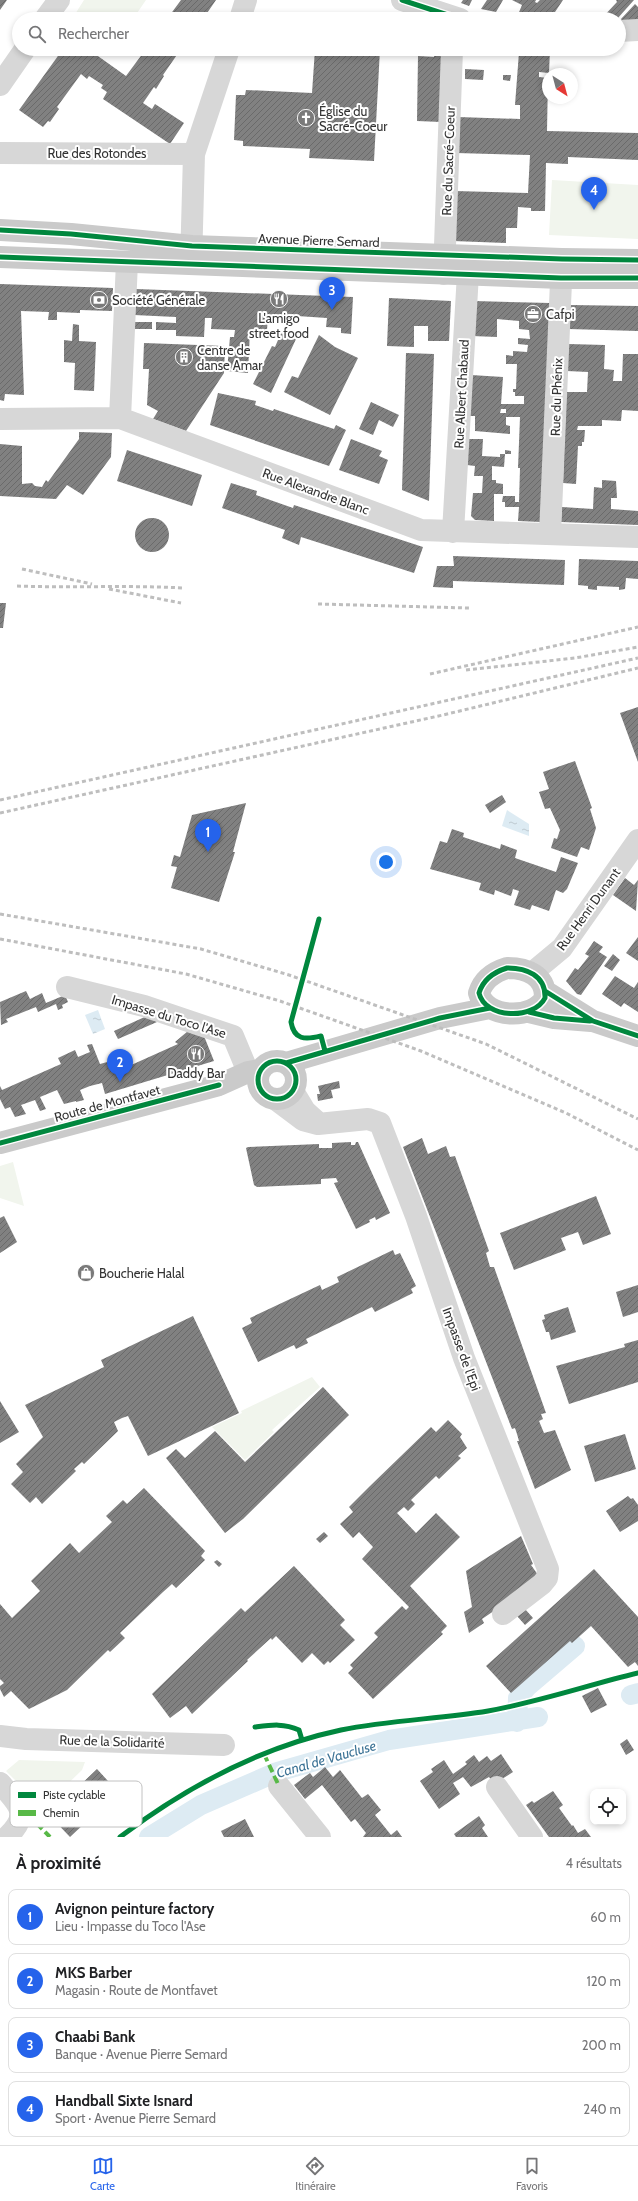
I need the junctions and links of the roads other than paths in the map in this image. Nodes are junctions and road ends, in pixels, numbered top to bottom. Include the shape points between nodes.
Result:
1 (59, 0) edge
2 (246, 0) edge
3 (402, 0) edge
4 (50, 12) edge
5 (242, 12) edge
6 (447, 12) edge
7 (638, 30) edge
8 (626, 31) edge
9 (20, 56) edge
10 (227, 56) edge
11 (452, 56) edge
12 (0, 85) edge
13 (0, 153) edge
14 (194, 154) junction
15 (0, 230) edge
16 (191, 255) junction
17 (0, 257) edge
18 (638, 260) edge
19 (127, 262) junction
20 (444, 265) junction
21 (468, 265) junction
22 (561, 269) junction
23 (638, 278) edge
24 (120, 418) junction
25 (0, 419) edge
26 (453, 532) junction
27 (550, 534) junction
28 (638, 537) edge
29 (638, 840) edge
30 (532, 973) junction
31 (67, 987) dead end
32 (481, 987) junction
33 (546, 990) junction
34 (490, 1008) junction
35 (529, 1012) junction
36 (440, 1018) junction
37 (593, 1021) junction
38 (638, 1036) edge
39 (274, 1080) junction
40 (0, 1143) edge
41 (503, 1614) dead end
42 (0, 1736) edge
43 (224, 1745) dead end
44 (0, 1783) edge
45 (279, 1786) dead end
46 (497, 1787) dead end
47 (10, 1794) edge
48 (16, 1827) edge
49 (7, 1837) edge
50 (320, 1837) edge
51 (532, 1837) edge

1 - 4 street
2 - 5 street
3 - 6 street
7 - 8 street
9 - 12 street
10 - 14 street
11 - 20 street, Rue du Sacré-Coeur
13 - 14 street, Rue des Rotondes
14 - 16 street
15 - 16 main road, Avenue Pierre Semard via 71,234
16 - 19 main road, Avenue Pierre Semard
16 - 20 main road, Avenue Pierre Semard
17 - 19 main road, Avenue Pierre Semard
18 - 22 main road, Avenue Pierre Semard
19 - 24 street
20 - 21 main road, Avenue Pierre Semard
21 - 22 main road, Avenue Pierre Semard
21 - 26 street, Rue Albert Chabaud
22 - 23 main road, Avenue Pierre Semard
22 - 27 street, Rue du Phénix
24 - 25 street, Rue Alexandre Blanc
24 - 26 street, Rue Alexandre Blanc via 421,530
26 - 27 street, Rue Alexandre Blanc
27 - 28 street, Rue Alexandre Blanc
29 - 30 street, Rue Henri Dunant via 562,948
30 - 32 main road via 519,968 507,968 493,974
30 - 33 main road
31 - 39 street, Impasse du Toco l'Ase via 144,1006 233,1036
32 - 34 main road via 480,998
32 - 36 main road
33 - 35 main road via 543,1002
33 - 37 main road
34 - 35 main road via 514,1013
34 - 36 main road
35 - 37 main road via 554,1018
36 - 39 main road via 317,1053
37 - 38 main road
39 - 40 main road, Route de Montfavet via 219,1085
39 - 41 street, Impasse de l'Epi via 303,1120 318,1124 368,1119 380,1123 416,1216 464,1358 548,1569 547,1578 542,1584
42 - 43 street, Rue de la Solidarité
44 - 47 street
45 - 50 street
46 - 51 street
48 - 49 street

